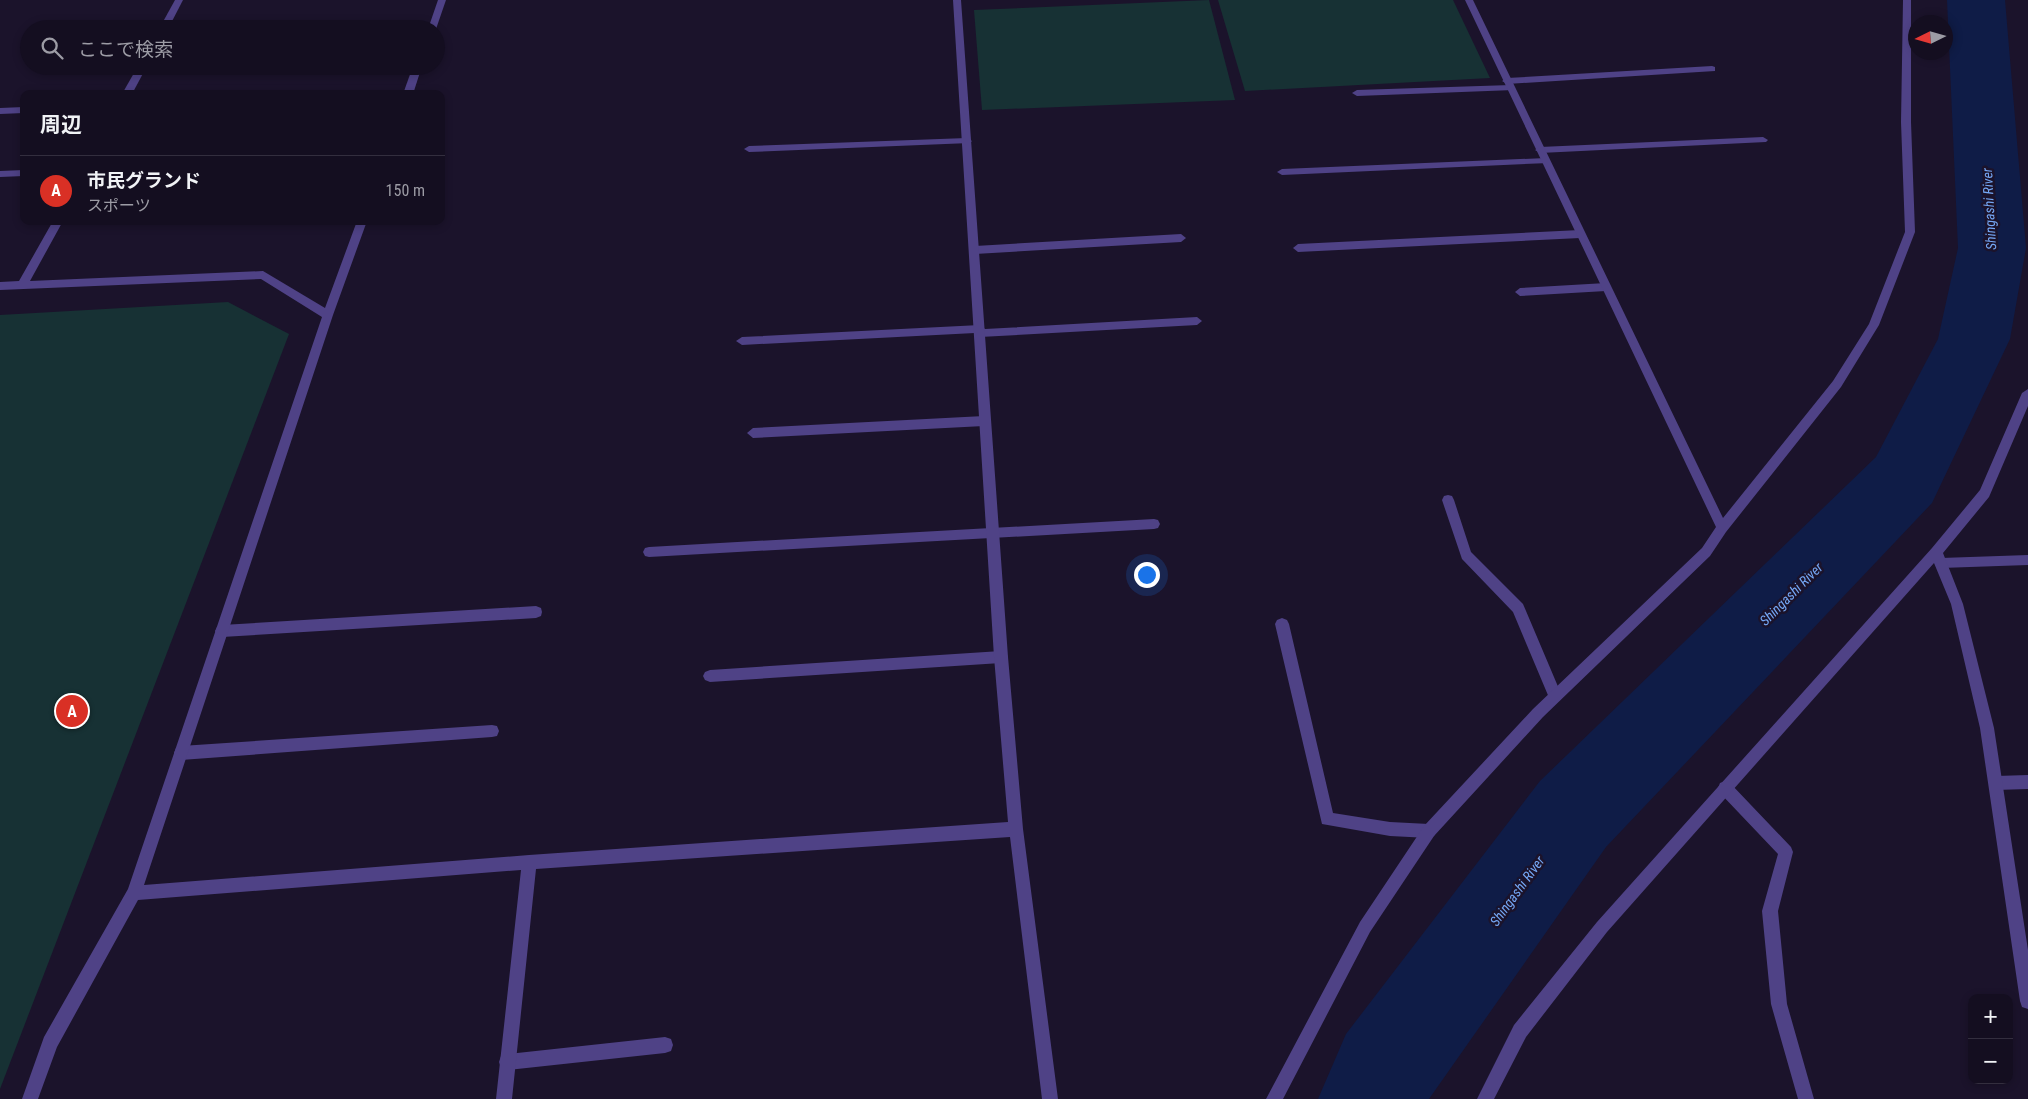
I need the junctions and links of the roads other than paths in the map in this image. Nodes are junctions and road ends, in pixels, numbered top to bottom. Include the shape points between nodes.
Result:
1 (179, 0) edge
2 (442, 0) edge
3 (957, 0) edge
4 (1469, 0) edge
5 (1907, 0) edge
6 (168, 20) edge
7 (435, 20) edge
8 (1712, 69) dead end
9 (138, 75) edge
10 (415, 75) edge
11 (1509, 85) junction
12 (130, 90) edge
13 (409, 90) edge
14 (1358, 93) dead end
15 (20, 110) edge
16 (0, 112) edge
17 (967, 140) junction
18 (1762, 140) dead end
19 (749, 149) dead end
20 (1540, 150) junction
21 (1546, 161) junction
22 (1282, 172) dead end
23 (20, 173) edge
24 (0, 174) edge
25 (56, 225) edge
26 (361, 225) edge
27 (1580, 234) junction
28 (1181, 238) dead end
29 (1298, 248) dead end
30 (975, 250) junction
31 (22, 285) junction
32 (0, 286) edge
33 (1606, 287) junction
34 (1520, 292) dead end
35 (328, 315) junction
36 (1197, 320) dead end
37 (980, 331) junction
38 (742, 341) dead end
39 (2028, 393) edge
40 (984, 420) junction
41 (752, 433) dead end
42 (1448, 500) dead end
43 (1154, 524) dead end
44 (1722, 528) junction
45 (992, 534) junction
46 (649, 552) dead end
47 (1938, 557) junction
48 (2028, 560) edge
49 (536, 612) dead end
50 (1282, 624) dead end
51 (222, 631) junction
52 (1001, 657) junction
53 (710, 676) dead end
54 (1555, 696) junction
55 (492, 730) dead end
56 (182, 753) junction
57 (2028, 782) edge
58 (1996, 783) junction
59 (1725, 788) junction
60 (1016, 829) junction
61 (1429, 831) junction
62 (529, 862) junction
63 (134, 893) junction
64 (2028, 1002) edge
65 (665, 1045) dead end
66 (508, 1062) junction
67 (30, 1099) edge
68 (504, 1099) edge
69 (1050, 1099) edge
70 (1274, 1099) edge
71 (1485, 1099) edge
72 (1806, 1099) edge

1 - 6 street
2 - 7 street
3 - 17 street
4 - 11 street
5 - 44 street via 1906,122 1910,232 1874,325 1837,384
8 - 11 street
9 - 12 street
10 - 13 street
11 - 14 street
11 - 20 street
15 - 16 street
17 - 19 street
17 - 30 street
18 - 20 street
20 - 21 street
21 - 22 street
21 - 27 street
23 - 24 street
25 - 31 street
26 - 35 street
27 - 29 street
27 - 33 street
28 - 30 street
30 - 37 street
31 - 32 street
31 - 35 street via 263,275
33 - 34 street
33 - 44 street
35 - 51 street
36 - 37 street
37 - 38 street
37 - 40 street
39 - 47 street via 1985,493
40 - 41 street
40 - 45 street
42 - 54 street via 1466,555 1518,608
43 - 45 street
44 - 54 street via 1706,552
45 - 46 street
45 - 52 street
47 - 48 street
47 - 58 street via 1957,604 1987,728
47 - 59 street
49 - 51 street
50 - 61 street via 1327,819 1390,829
51 - 56 street
52 - 53 street
52 - 60 street
54 - 61 street
55 - 56 street
56 - 63 street
57 - 58 street
58 - 64 street
59 - 71 street via 1602,927 1520,1031
59 - 72 street via 1786,852 1770,911 1779,1004
60 - 62 street
60 - 69 street
61 - 70 street via 1365,927
62 - 63 street
62 - 66 street
63 - 67 street via 50,1043
65 - 66 street
66 - 68 street

